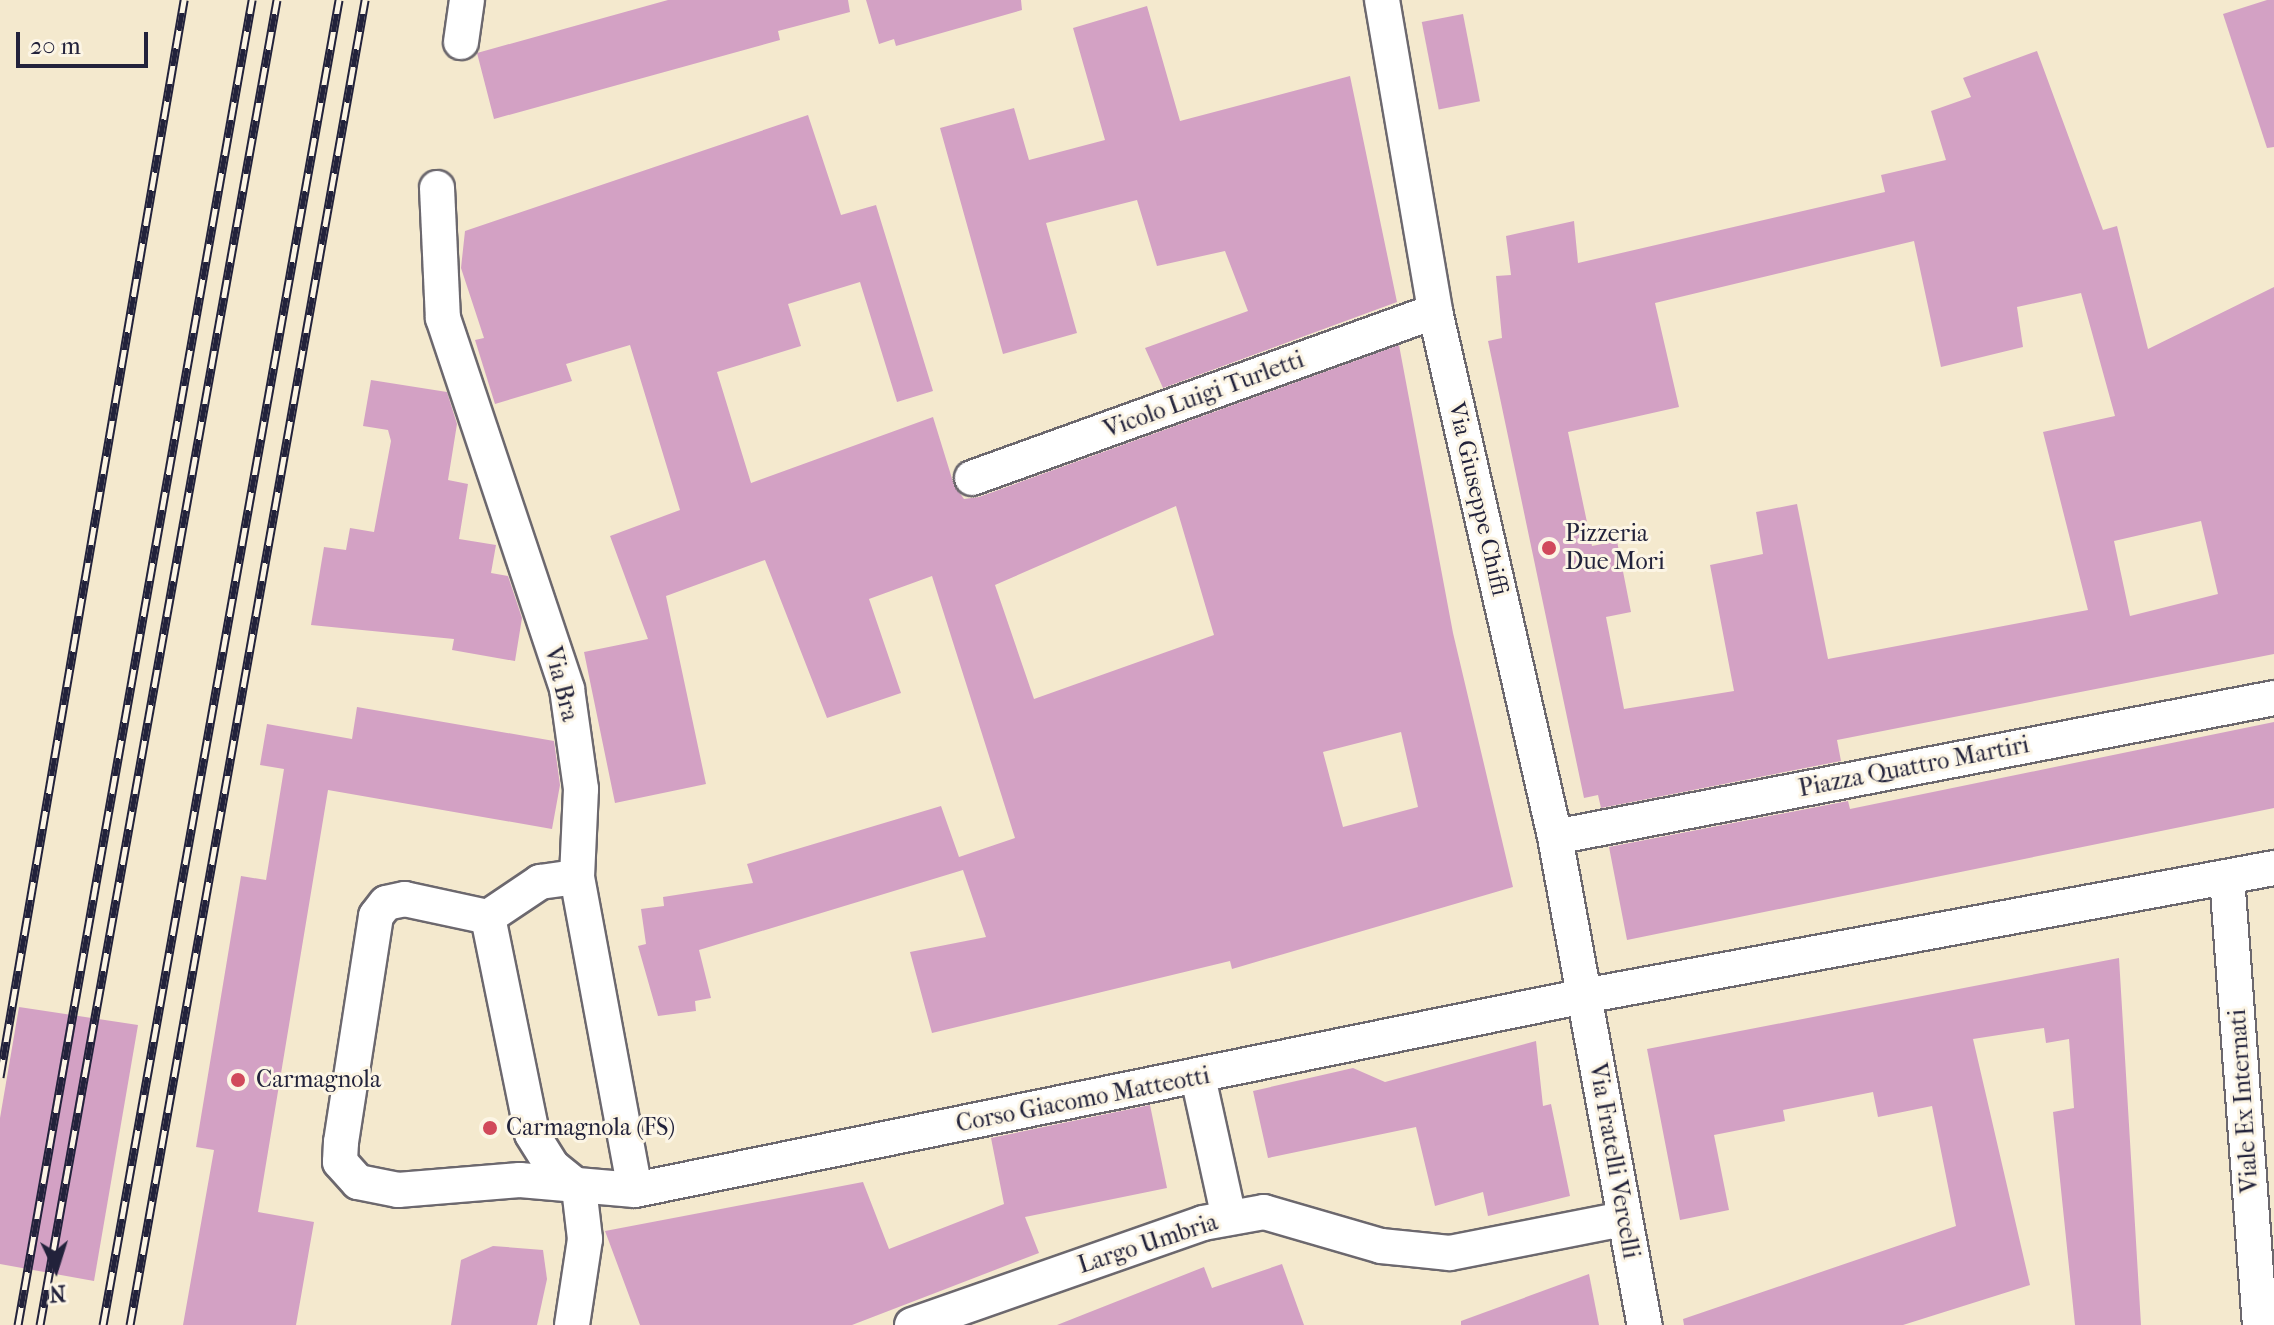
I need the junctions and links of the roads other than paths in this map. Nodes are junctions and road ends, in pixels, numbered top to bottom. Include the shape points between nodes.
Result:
1 (467, 0) edge
2 (1382, 0) edge
3 (461, 42) dead end
4 (437, 188) dead end
5 (1435, 311) junction
6 (972, 478) dead end
7 (2274, 698) edge
8 (1555, 837) junction
9 (2274, 868) edge
10 (577, 877) junction
11 (2227, 877) junction
12 (488, 917) junction
13 (1584, 996) junction
14 (1198, 1077) junction
15 (579, 1188) junction
16 (635, 1190) junction
17 (1229, 1218) junction
18 (1624, 1219) junction
19 (572, 1325) edge
20 (912, 1325) edge
21 (1645, 1325) edge
22 (2260, 1325) edge

1 - 3 street
2 - 5 street, Via Giuseppe Chiffi
4 - 10 street, Via Bra via 443,318 567,689 581,789
5 - 6 street, Vicolo Luigi Turletti
5 - 8 street, Via Giuseppe Chiffi
7 - 8 street, Piazza Quattro Martiri
8 - 13 street, Via Giuseppe Chiffi
9 - 11 street
10 - 12 street via 540,882
10 - 16 street, Via Bra
11 - 13 street
11 - 22 street, Viale Ex Internati
12 - 15 street via 532,1134 553,1167
12 - 15 street, Corso Giacomo Matteotti via 405,899 386,903 376,916 340,1162 358,1182 398,1190 520,1180
13 - 14 street, Corso Giacomo Matteotti
13 - 18 street, Via Fratelli Vercelli
14 - 16 street, Corso Giacomo Matteotti
14 - 17 street
15 - 16 street, Corso Giacomo Matteotti
15 - 19 street via 585,1239
17 - 18 street, Largo Umbria via 1264,1212 1381,1246 1450,1253
17 - 20 street, Largo Umbria
18 - 21 street, Via Fratelli Vercelli

